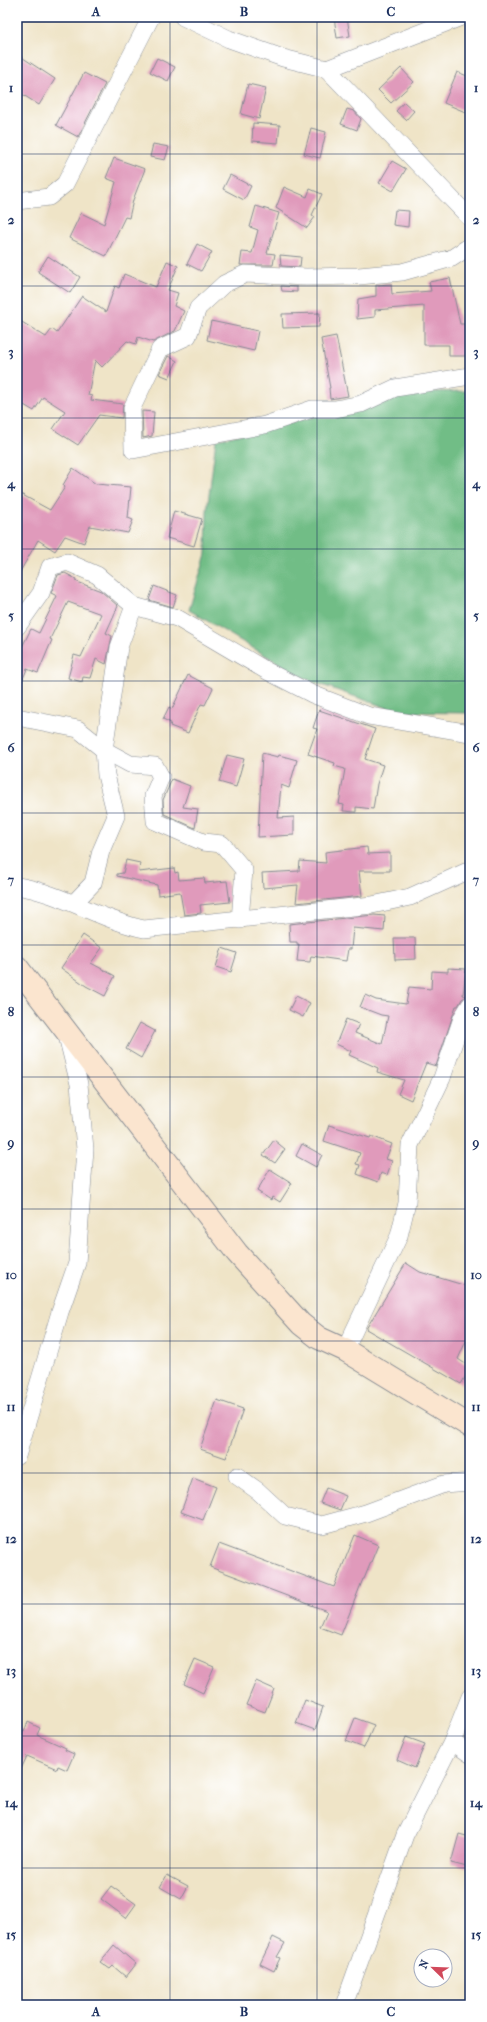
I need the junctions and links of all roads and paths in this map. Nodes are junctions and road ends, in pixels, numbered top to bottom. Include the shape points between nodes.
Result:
1 (151, 17) edge
2 (183, 17) edge
3 (461, 17) edge
4 (326, 69) junction
5 (17, 201) edge
6 (470, 218) edge
7 (470, 246) edge
8 (470, 376) edge
9 (134, 606) junction
10 (17, 627) edge
11 (17, 717) edge
12 (470, 733) edge
13 (104, 750) junction
14 (470, 870) edge
15 (17, 886) edge
16 (74, 904) junction
17 (240, 920) junction
18 (17, 967) edge
19 (470, 1005) edge
20 (66, 1033) junction
21 (345, 1350) junction
22 (470, 1426) edge
23 (17, 1456) edge
24 (237, 1476) dead end
25 (470, 1482) edge
26 (470, 1697) edge
27 (452, 1742) junction
28 (470, 1754) edge
29 (344, 2005) edge

1 - 5 street via 64,184 49,197
2 - 4 street via 230,39 283,58
3 - 4 street
4 - 6 street
7 - 8 street via 452,258 402,272 306,277 245,274 224,284 198,308 188,336 160,349 132,408 133,450 265,425 312,409 335,409 361,404 395,388
9 - 10 street via 97,575 67,562 50,567 41,593
9 - 12 street via 177,618 306,691 369,716
9 - 13 street via 119,647
11 - 13 street via 78,729
13 - 16 street via 106,775 116,816 101,851 93,883
13 - 17 street via 130,764 155,766 161,777 152,796 155,821 203,842 222,844 244,870
14 - 17 street via 410,897 372,905
15 - 16 street via 32,888
16 - 17 street via 123,924 144,929
18 - 20 main road
19 - 21 street via 462,1018 442,1078 410,1145 407,1204 399,1236
20 - 21 main road via 237,1253 301,1324 319,1338
20 - 23 street via 79,1084 85,1149 77,1263
21 - 22 main road
24 - 25 street via 285,1516 322,1525 366,1513 444,1484
26 - 27 street
27 - 28 street
27 - 29 street via 405,1835

